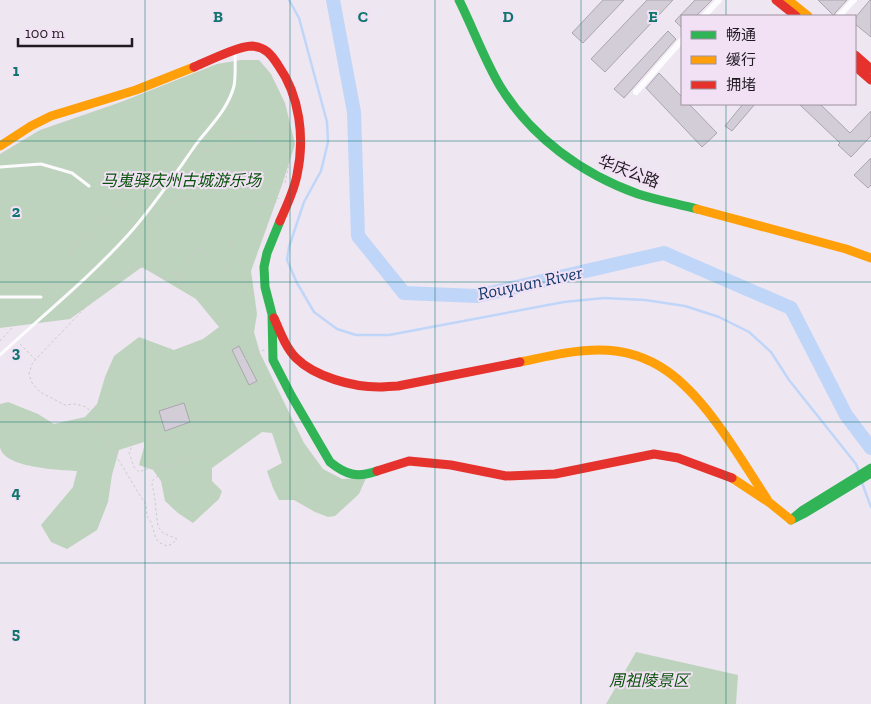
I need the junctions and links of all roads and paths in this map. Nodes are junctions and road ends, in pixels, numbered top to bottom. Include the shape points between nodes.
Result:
1 (458, 0) edge
2 (463, 0) edge
3 (719, 0) edge
4 (776, 0) edge
5 (788, 0) edge
6 (854, 0) edge
7 (705, 15) edge
8 (795, 15) edge
9 (807, 15) edge
10 (840, 15) edge
11 (681, 41) edge
12 (235, 51) junction
13 (856, 56) edge
14 (856, 67) edge
15 (871, 68) edge
16 (871, 80) edge
17 (636, 92) dead end
18 (0, 146) edge
19 (196, 146) junction
20 (292, 151) dead end
21 (0, 167) edge
22 (89, 186) dead end
23 (284, 186) dead end
24 (165, 188) junction
25 (283, 195) dead end
26 (148, 211) junction
27 (871, 253) edge
28 (871, 258) edge
29 (41, 296) junction
30 (0, 297) edge
31 (272, 314) junction
32 (8, 333) junction
33 (10, 336) dead end
34 (0, 341) edge
35 (18, 342) dead end
36 (272, 348) junction
37 (0, 355) edge
38 (36, 359) junction
39 (203, 454) dead end
40 (173, 466) junction
41 (871, 468) edge
42 (871, 473) edge
43 (770, 503) junction
44 (804, 511) junction

1 - 28 main road, 华庆公路 via 509,101 540,136 588,172 639,194 846,248
2 - 27 main road, 华庆公路 via 492,63 521,110 557,146 590,168 640,190
3 - 7 street
4 - 8 main road
5 - 9 main road
6 - 10 street
11 - 17 street
12 - 18 main road via 144,86 51,116
12 - 19 lane via 234,84 229,99
12 - 31 main road via 250,46 270,53 294,95 301,131 297,176 264,267
13 - 15 main road
14 - 16 main road
19 - 24 lane
19 - 25 path via 206,152 214,150 227,136 247,131 257,137 260,146 248,174 243,198 256,204 274,204
20 - 23 path
21 - 22 lane via 41,164 72,173
24 - 26 lane
24 - 29 path via 142,173 131,172 124,177 118,203 75,245 61,274
26 - 37 lane via 102,262
26 - 38 path via 157,212 184,196 231,242 229,265 219,269 202,248 174,274 184,279 184,285 135,265 107,285
29 - 30 lane
29 - 32 path
31 - 36 main road
31 - 43 main road via 284,341 297,359 335,379 376,388 583,351 626,353 646,360 663,368 698,400
32 - 33 path
32 - 34 path
35 - 38 path
36 - 40 path via 250,354 218,377 214,386 218,397 213,406 183,432 173,438 148,435 135,439 129,453 139,472 160,464
36 - 43 main road via 273,360 291,395 330,462 340,470 366,475 409,461 451,464 506,476 555,474 654,454 678,458 733,478
38 - 40 path via 29,374 32,383 40,392 65,405 87,407 146,504 146,516 156,539 167,546 177,539 162,533 158,527 152,485 153,480
39 - 40 path
41 - 44 main road
42 - 44 main road
43 - 44 main road via 791,520

